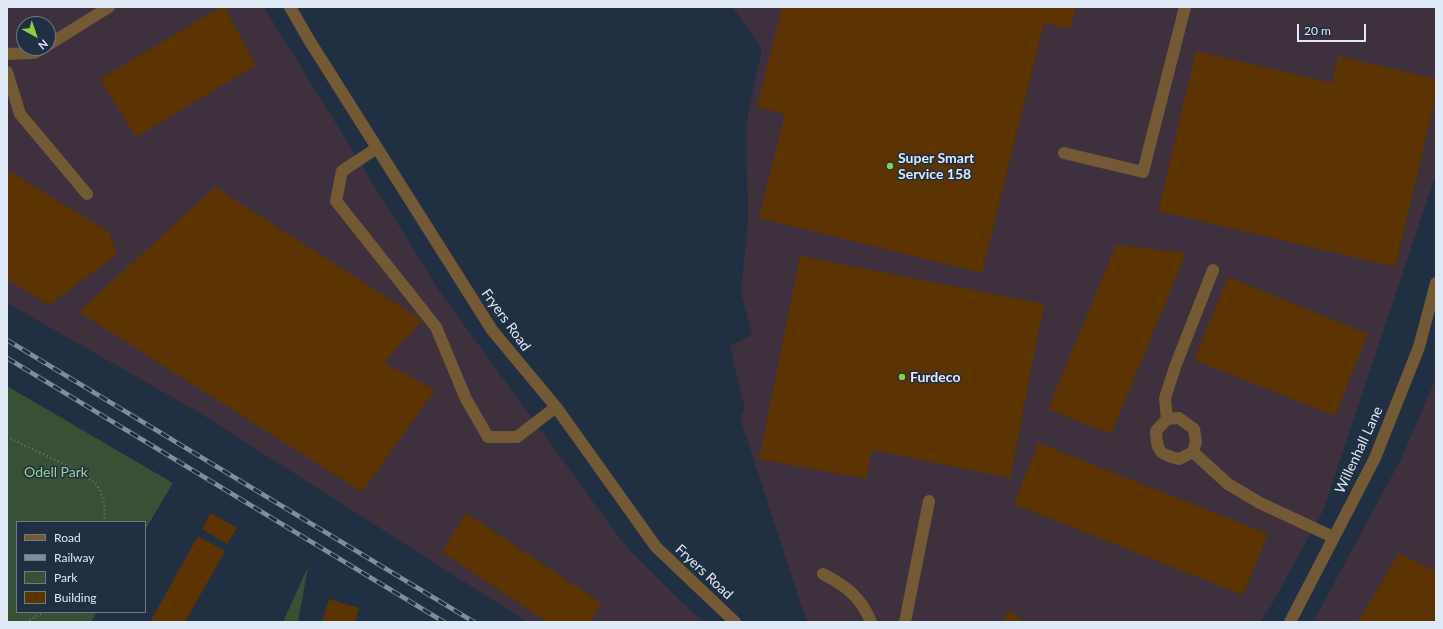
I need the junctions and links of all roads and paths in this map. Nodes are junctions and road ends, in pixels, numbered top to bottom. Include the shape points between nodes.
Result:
1 (109, 7) edge
2 (290, 7) edge
3 (1185, 7) edge
4 (56, 40) edge
5 (7, 72) edge
6 (377, 148) junction
7 (1064, 153) dead end
8 (87, 194) dead end
9 (1213, 270) dead end
10 (1436, 283) edge
11 (556, 407) junction
12 (1167, 419) junction
13 (7, 437) edge
14 (1193, 452) junction
15 (929, 501) dead end
16 (104, 521) edge
17 (1333, 537) junction
18 (822, 574) dead end
19 (42, 613) edge
20 (26, 622) edge
21 (735, 622) edge
22 (871, 622) edge
23 (906, 622) edge
24 (1290, 622) edge

1 - 4 street
2 - 6 street, Fryers Road
3 - 7 street via 1144,172
5 - 8 street via 20,114
6 - 11 street, Fryers Road via 492,330
6 - 11 street via 342,172 336,201 436,327 466,399 488,436 517,437
9 - 12 street via 1165,398
10 - 17 street, Willenhall Lane via 1419,347 1375,458
11 - 21 street, Fryers Road via 656,547
12 - 14 street via 1179,418 1194,428 1196,442
12 - 14 street via 1156,431 1157,447 1164,455 1179,459
13 - 16 path via 84,475 98,485 106,508
14 - 17 street via 1228,484 1260,503
15 - 23 street
17 - 24 street, Willenhall Lane
18 - 22 street via 856,595
19 - 20 path

